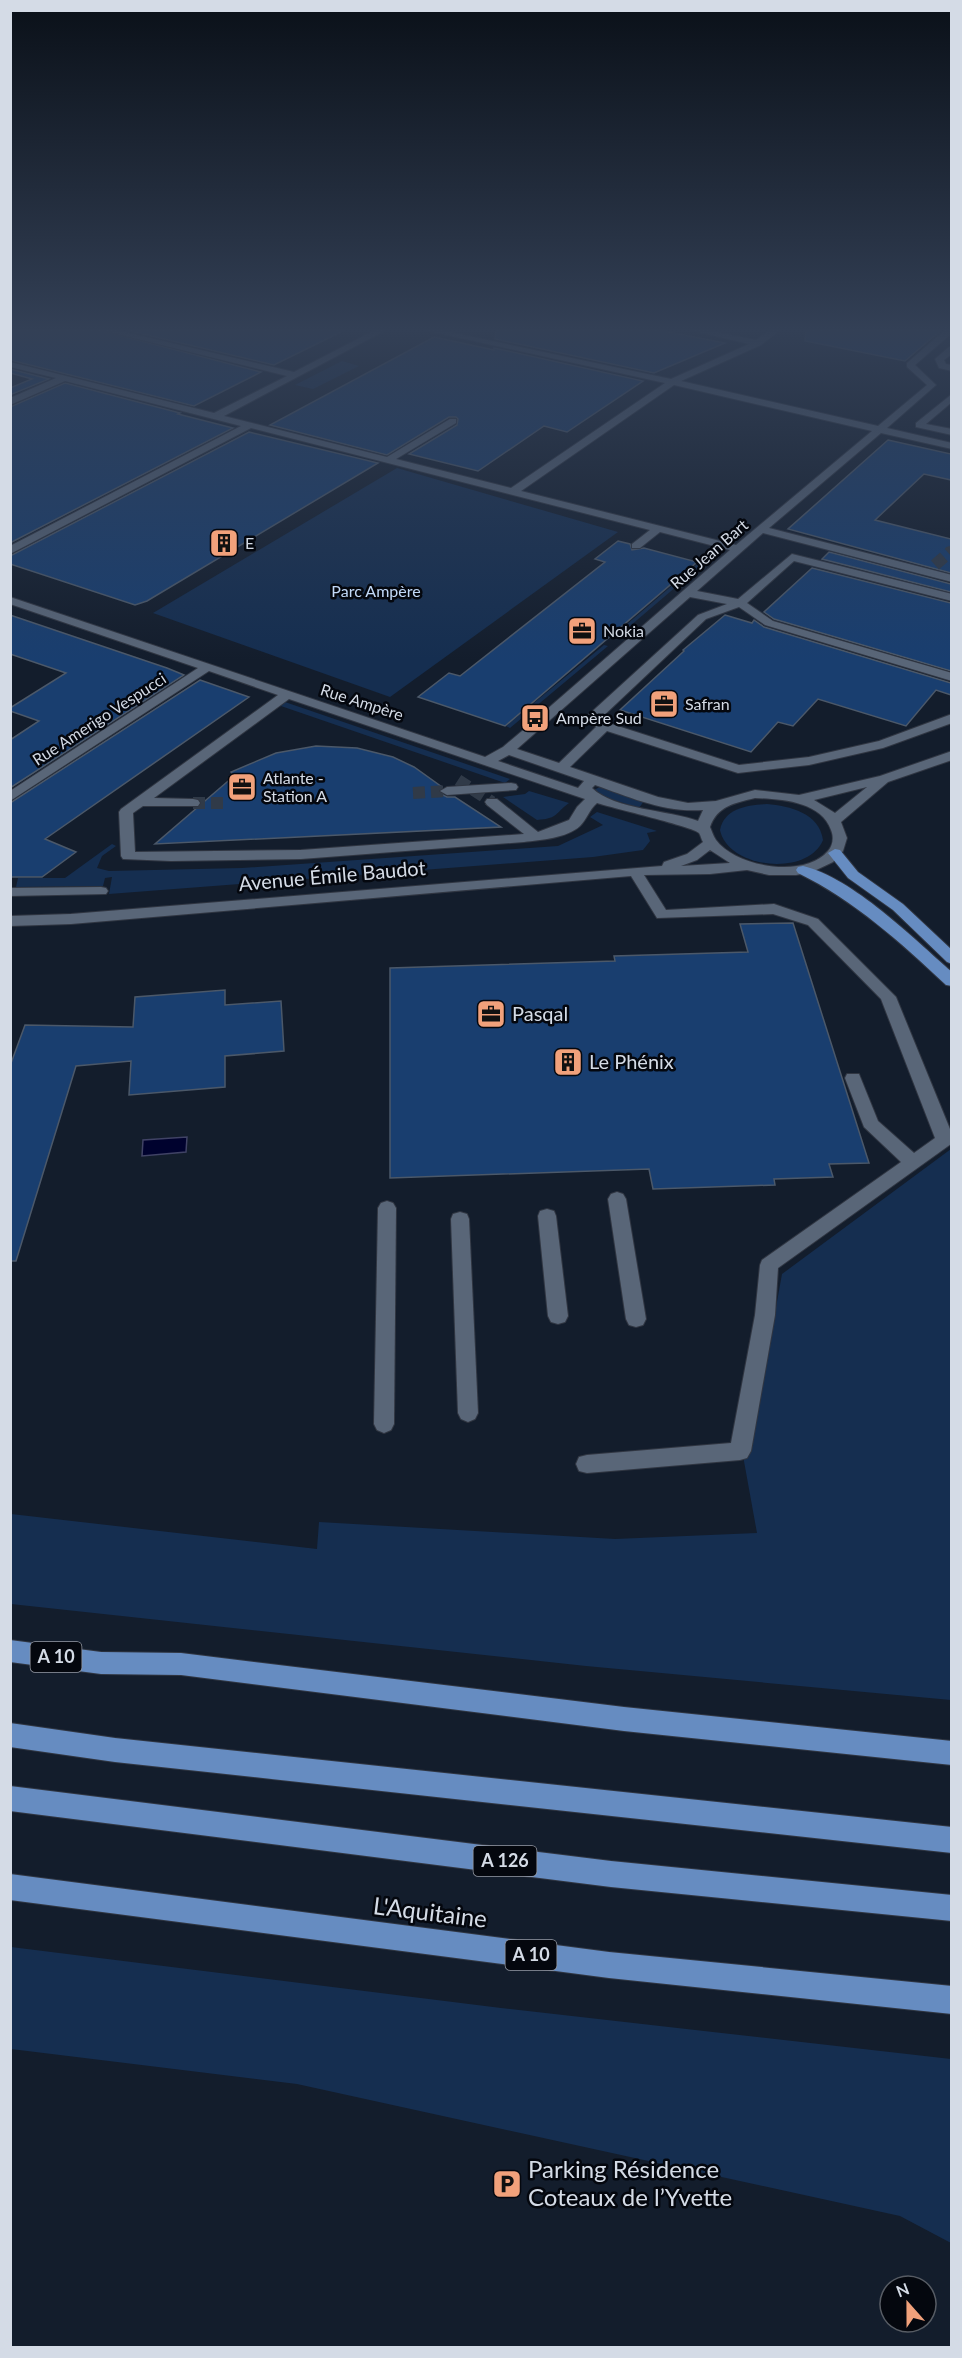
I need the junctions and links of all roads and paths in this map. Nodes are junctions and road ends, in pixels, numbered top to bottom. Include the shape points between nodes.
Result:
1 (221, 440) edge
2 (315, 440) edge
3 (421, 440) edge
4 (588, 440) edge
5 (867, 440) edge
6 (927, 440) edge
7 (951, 446) edge
8 (390, 459) junction
9 (514, 491) junction
10 (659, 528) junction
11 (763, 529) junction
12 (636, 546) dead end
13 (738, 549) junction
14 (10, 551) edge
15 (951, 579) edge
16 (689, 593) junction
17 (951, 598) edge
18 (10, 600) edge
19 (740, 603) junction
20 (206, 668) junction
21 (951, 677) edge
22 (287, 694) junction
23 (951, 718) edge
24 (605, 726) junction
25 (508, 750) junction
26 (951, 755) edge
27 (487, 761) junction
28 (561, 768) junction
29 (884, 779) junction
30 (591, 780) junction
31 (511, 787) dead end
32 (447, 791) tunnel mouth
33 (10, 797) edge
34 (595, 798) junction
35 (800, 799) junction
36 (140, 802) junction
37 (492, 802) tunnel mouth
38 (193, 803) tunnel mouth
39 (717, 805) junction
40 (834, 821) junction
41 (534, 836) junction
42 (706, 837) junction
43 (835, 853) junction
44 (745, 867) junction
45 (656, 870) junction
46 (803, 870) junction
47 (634, 872) junction
48 (73, 891) junction
49 (101, 891) dead end
50 (10, 892) edge
51 (71, 919) junction
52 (10, 921) edge
53 (951, 959) edge
54 (951, 981) edge
55 (853, 1078) dead end
56 (912, 1162) junction
57 (617, 1199) dead end
58 (387, 1208) dead end
59 (547, 1216) dead end
60 (460, 1219) dead end
61 (558, 1316) dead end
62 (636, 1319) dead end
63 (468, 1413) dead end
64 (384, 1424) dead end
65 (587, 1464) dead end
66 (10, 1651) edge
67 (10, 1735) edge
68 (951, 1753) edge
69 (10, 1798) edge
70 (951, 1840) edge
71 (10, 1887) edge
72 (951, 1908) edge
73 (951, 2000) edge

1 - 14 street
2 - 8 street
3 - 8 street
4 - 9 street
5 - 11 street, Rue Jean Bart
6 - 7 street
8 - 9 street
9 - 10 street
10 - 12 street
10 - 13 street
11 - 13 street, Rue Jean Bart
11 - 15 street via 931,569
13 - 16 street, Rue Jean Bart
16 - 19 street
16 - 25 street, Rue Jean Bart
17 - 19 street via 792,557
18 - 20 street, Rue Ampère
19 - 21 street via 769,623
19 - 24 street via 702,617 590,721
20 - 22 street, Rue Ampère
20 - 33 street, Rue Amerigo Vespucci
22 - 27 street, Rue Ampère
22 - 36 street
23 - 24 street via 883,744 809,761 738,769
24 - 28 street
25 - 27 street, Rue Jean Bart
25 - 28 street
26 - 29 street
27 - 34 street, Rue Ampère
28 - 30 street
29 - 35 street
29 - 40 street
30 - 34 street via 585,788
30 - 39 street via 655,801 688,807
31 - 32 street
34 - 41 street via 570,826
34 - 42 street, Rue Ampère via 691,823
35 - 39 street via 755,794
35 - 40 street via 820,808
36 - 38 street
36 - 41 street via 126,812 128,856 343,852
37 - 41 street
39 - 42 street via 706,817
40 - 43 street via 840,837
42 - 44 street via 730,861
42 - 45 street, Avenue Émile Baudot via 692,857
43 - 46 street
43 - 53 highway via 853,874 897,907
44 - 45 street, Avenue Émile Baudot
44 - 46 street via 774,872
45 - 47 street, Avenue Émile Baudot
46 - 54 highway via 868,909
47 - 51 street, Avenue Émile Baudot
47 - 56 street via 662,915 774,909 813,921 888,997 945,1140
48 - 49 street
48 - 50 street
48 - 51 street
51 - 52 street, Avenue Émile Baudot
55 - 56 street via 870,1123
56 - 65 street via 769,1265 765,1315 740,1451
57 - 62 street
58 - 64 street
59 - 61 street
60 - 63 street
66 - 68 highway, A 10 via 101,1663 181,1664 624,1719
67 - 70 highway via 115,1750
69 - 72 highway, A 126 via 610,1874
71 - 73 highway, L'Aquitaine / A 10 via 609,1965

